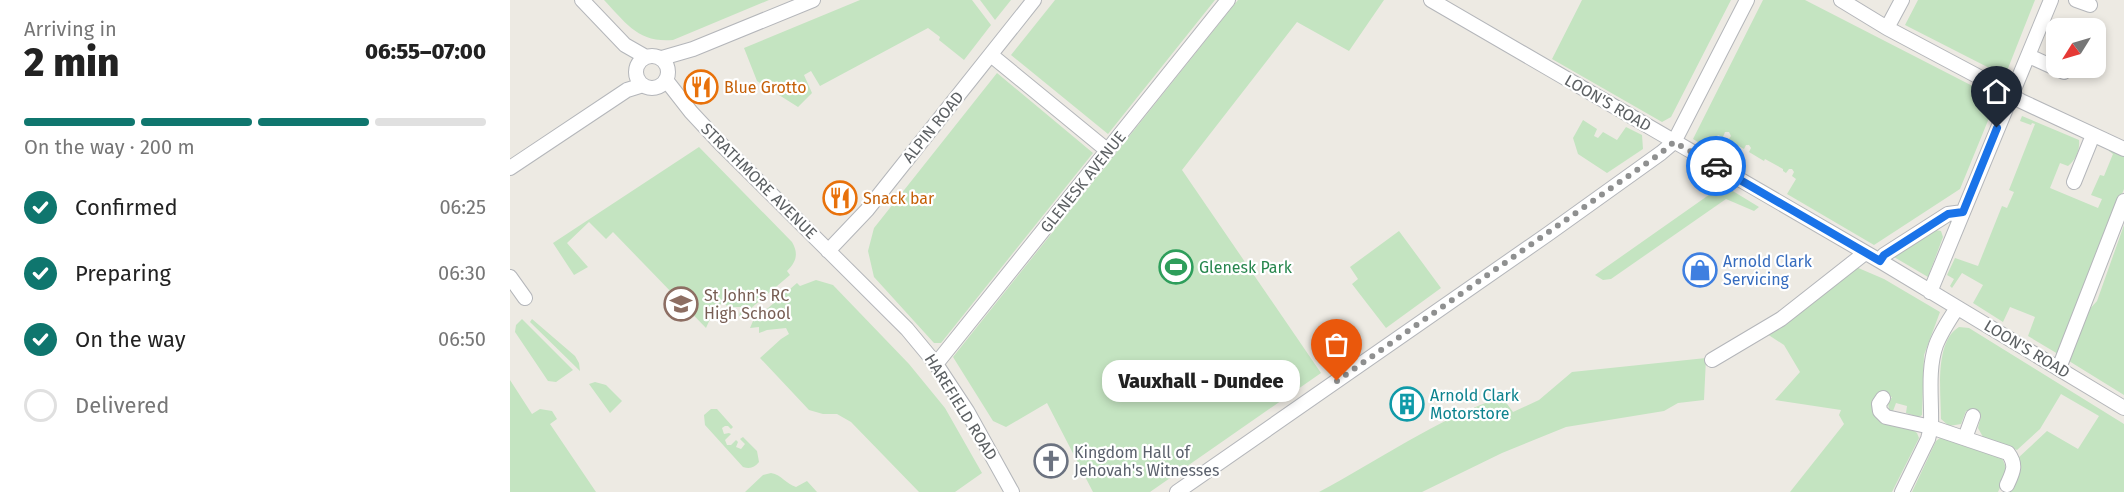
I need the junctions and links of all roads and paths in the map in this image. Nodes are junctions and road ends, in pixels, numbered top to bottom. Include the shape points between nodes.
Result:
1 (582, 0) edge
2 (813, 0) edge
3 (1034, 0) edge
4 (1228, 0) edge
5 (1431, 0) edge
6 (1747, 0) edge
7 (1841, 0) edge
8 (1902, 0) edge
9 (2051, 0) edge
10 (2076, 0) edge
11 (2090, 5) dead end
12 (1887, 28) junction
13 (693, 49) junction
14 (991, 55) junction
15 (2029, 56) junction
16 (662, 58) junction
17 (2046, 64) edge
18 (643, 75) junction
19 (667, 77) junction
20 (2013, 95) junction
21 (691, 112) junction
22 (2092, 135) junction
23 (1674, 142) junction
24 (2124, 149) edge
25 (1108, 151) junction
26 (510, 168) edge
27 (2074, 182) dead end
28 (2124, 201) edge
29 (1963, 212) junction
30 (828, 251) junction
31 (1865, 253) junction
32 (1880, 261) junction
33 (510, 277) edge
34 (1930, 292) junction
35 (525, 298) dead end
36 (1957, 308) junction
37 (1712, 360) dead end
38 (936, 364) junction
39 (2059, 368) junction
40 (1883, 398) dead end
41 (2124, 408) edge
42 (1972, 416) dead end
43 (1931, 427) junction
44 (1965, 438) junction
45 (2007, 485) dead end
46 (1012, 492) edge
47 (1177, 492) edge
48 (1902, 492) edge

1 - 18 street via 625,45
2 - 13 street
3 - 14 street, ALPIN ROAD
4 - 25 street, GLENESK AVENUE
5 - 23 street, LOON'S ROAD
6 - 23 street
7 - 12 street
8 - 12 street
9 - 15 street
10 - 11 street
12 - 20 street
13 - 16 street
13 - 19 street
14 - 25 street
14 - 30 street, ALPIN ROAD via 867,210
15 - 17 street
15 - 20 street
16 - 18 street via 657,56
16 - 19 street, STRATHMORE AVENUE via 668,69
18 - 19 street via 658,87
18 - 21 street, STRATHMORE AVENUE
18 - 26 street via 627,90
19 - 21 street, STRATHMORE AVENUE
20 - 22 street
20 - 29 street
21 - 30 street, STRATHMORE AVENUE
22 - 24 street
22 - 27 street
23 - 31 street, LOON'S ROAD
23 - 47 street
25 - 38 street, GLENESK AVENUE
28 - 39 street
29 - 32 street via 1948,214
29 - 34 street
30 - 38 street, HAREFIELD ROAD via 907,329
31 - 32 street, LOON'S ROAD
31 - 37 street via 1781,319
32 - 34 street, LOON'S ROAD
33 - 35 street
34 - 36 street, LOON'S ROAD
36 - 39 street, LOON'S ROAD
36 - 43 street via 1935,348
38 - 46 street, HAREFIELD ROAD
39 - 41 street, LOON'S ROAD
40 - 43 street via 1880,411 1886,417
42 - 44 street
43 - 44 street
43 - 48 street
44 - 45 street via 2008,453 2014,469

